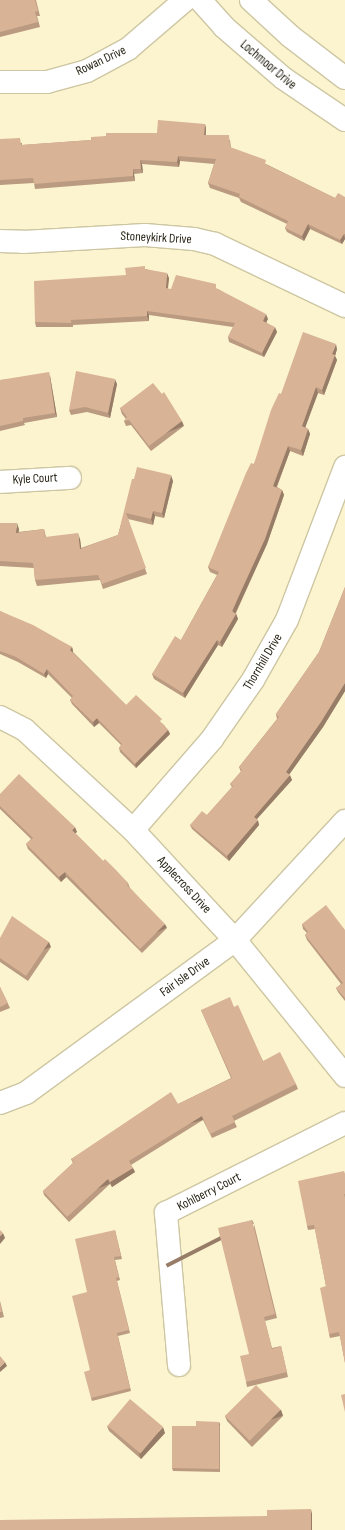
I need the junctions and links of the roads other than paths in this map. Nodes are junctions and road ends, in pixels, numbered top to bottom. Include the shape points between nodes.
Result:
1 (184, 0) edge
2 (200, 0) edge
3 (251, 0) edge
4 (345, 78) edge
5 (0, 82) edge
6 (345, 120) edge
7 (0, 241) edge
8 (345, 306) edge
9 (345, 467) edge
10 (70, 478) dead end
11 (0, 482) edge
12 (0, 717) edge
13 (345, 821) edge
14 (133, 830) junction
15 (235, 940) junction
16 (345, 1076) edge
17 (0, 1103) edge
18 (345, 1123) edge
19 (179, 1365) dead end

1 - 5 street, Rowan Drive via 128,49 87,71 47,82
2 - 6 street, Lochmoor Drive via 224,27 283,78
3 - 4 street via 290,36
7 - 8 street, Stoneykirk Drive via 145,235 194,239 215,244
9 - 14 street, Thornhill Drive via 287,620 254,680 212,739
10 - 11 street, Kyle Court
12 - 14 street, Applecross Drive via 25,730
13 - 15 street, Fair Isle Drive
14 - 15 street, Applecross Drive
15 - 16 street, Applecross Drive
15 - 17 street, Fair Isle Drive via 26,1093
18 - 19 street, Kohlberry Court via 166,1213

